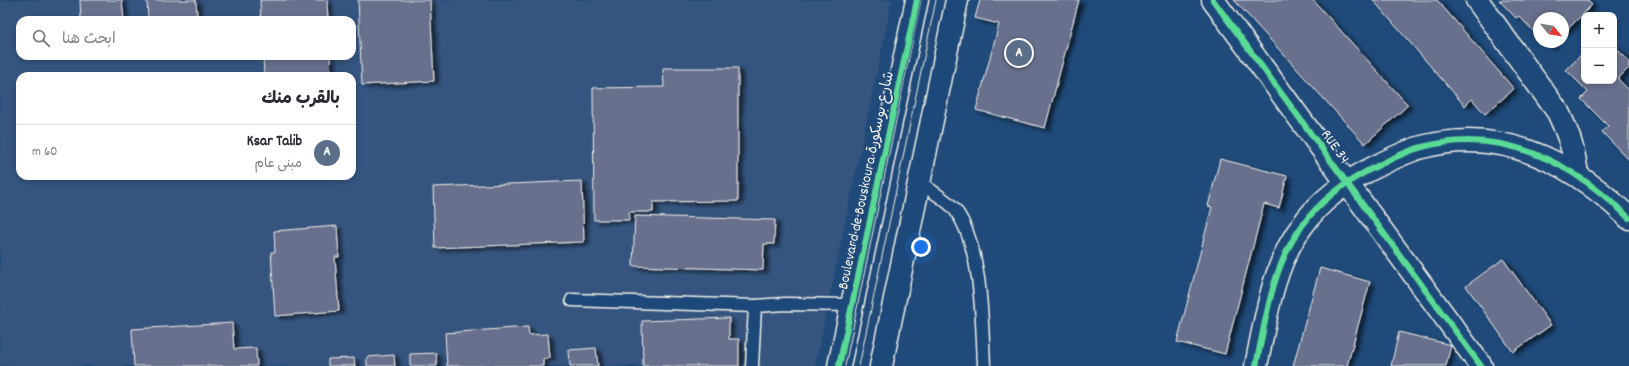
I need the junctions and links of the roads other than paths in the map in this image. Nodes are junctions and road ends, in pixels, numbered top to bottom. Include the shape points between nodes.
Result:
1 (917, 0) edge
2 (957, 0) edge
3 (1213, 0) edge
4 (1478, 0) edge
5 (1577, 175) junction
6 (920, 183) junction
7 (1346, 183) junction
8 (1629, 218) edge
9 (572, 300) dead end
10 (851, 305) junction
11 (756, 306) junction
12 (1479, 365) edge
13 (752, 366) edge
14 (839, 366) edge
15 (881, 366) edge
16 (984, 366) edge
17 (1256, 366) edge

1 - 10 street, Boulevard de Bouskoura شارع بوسكورة
2 - 6 street
3 - 7 street, RUE 34
4 - 5 street via 1558,112 1568,132
5 - 7 street via 1554,161 1528,151 1502,144 1475,141 1448,142 1421,148 1367,170
5 - 8 street via 1608,197
6 - 15 street
6 - 16 lane via 956,210 972,243 982,313
7 - 12 street, RUE 34
7 - 17 street via 1301,226 1283,257 1270,300
9 - 11 lane
10 - 11 lane
10 - 14 street, Boulevard de Bouskoura شارع بوسكورة
11 - 13 lane

